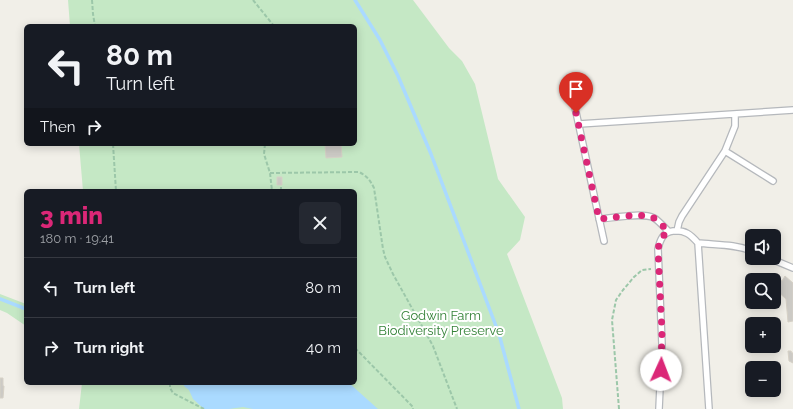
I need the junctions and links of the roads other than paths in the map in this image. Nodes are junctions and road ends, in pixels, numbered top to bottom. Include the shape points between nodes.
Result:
1 (574, 103) dead end
2 (793, 110) edge
3 (735, 114) junction
4 (579, 124) junction
5 (725, 151) junction
6 (773, 181) dead end
7 (599, 219) junction
8 (677, 231) junction
9 (668, 232) junction
10 (604, 241) dead end
11 (698, 243) junction
12 (745, 249) edge
13 (781, 263) edge
14 (793, 268) edge
15 (660, 409) edge
16 (710, 409) edge

1 - 4 lane
2 - 3 lane
3 - 4 lane
3 - 5 lane via 735,126
4 - 7 lane
5 - 6 lane
5 - 8 lane via 682,216
7 - 9 lane via 648,216
7 - 10 lane
8 - 9 lane
8 - 11 lane via 687,233
9 - 15 lane via 659,241 658,249 662,344
11 - 12 lane
11 - 16 lane
13 - 14 lane

